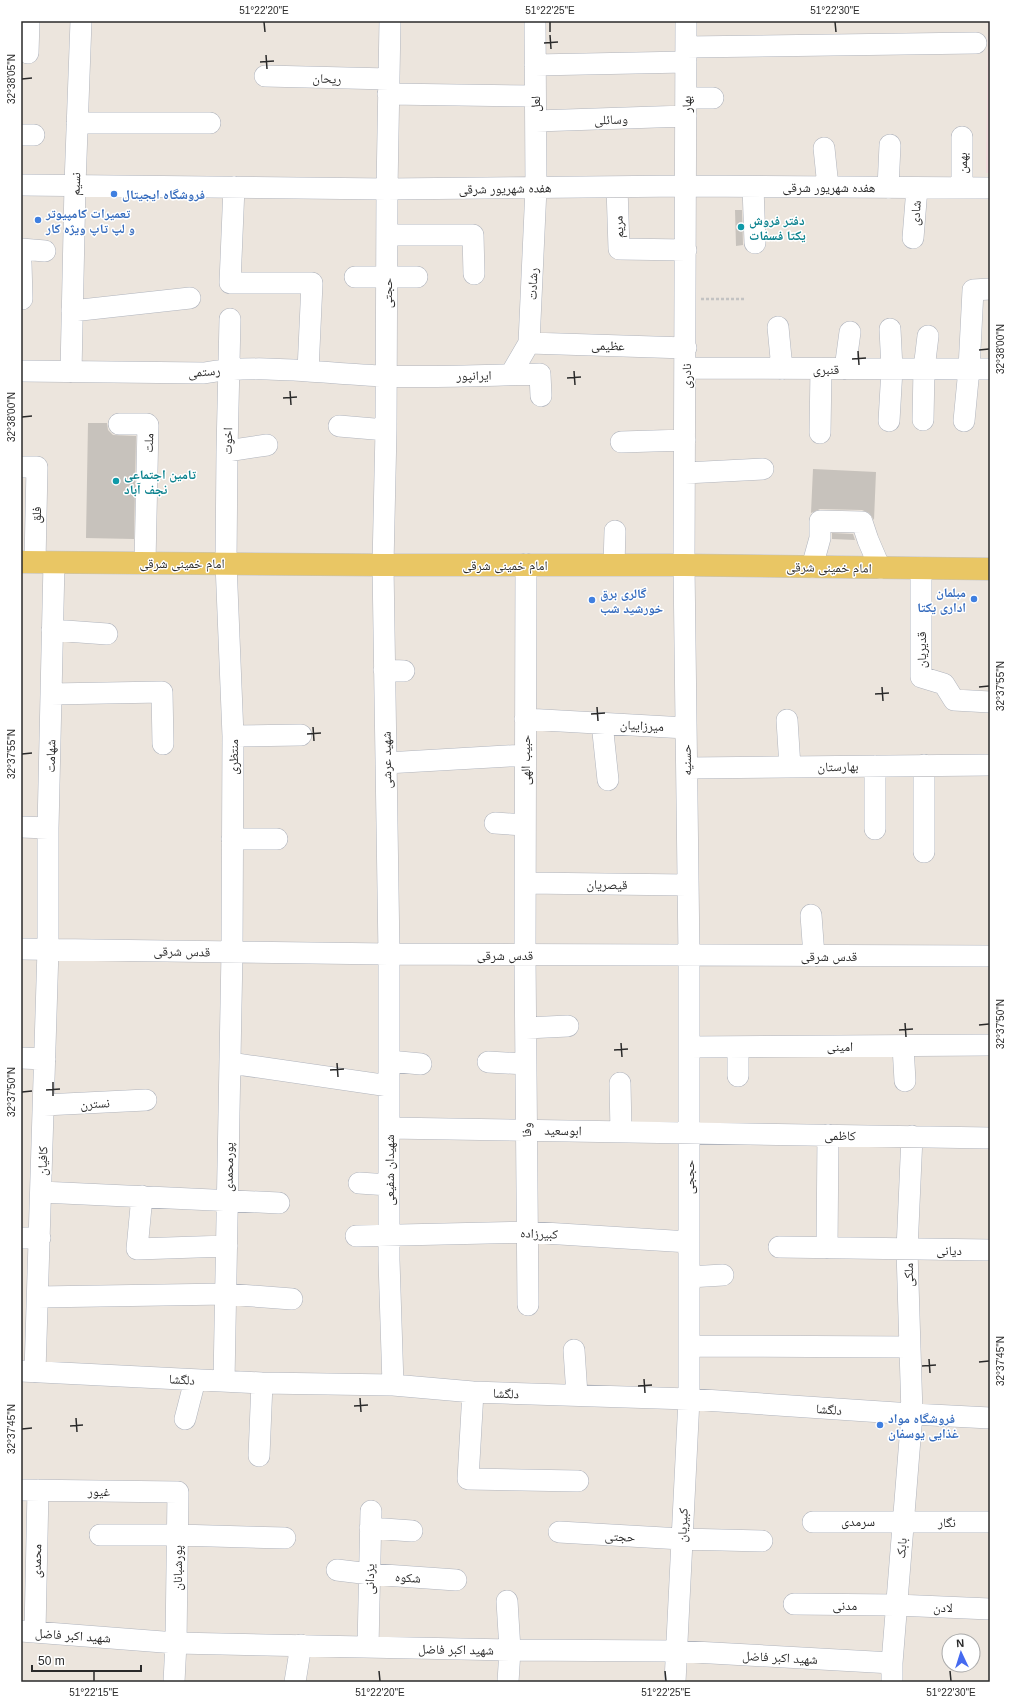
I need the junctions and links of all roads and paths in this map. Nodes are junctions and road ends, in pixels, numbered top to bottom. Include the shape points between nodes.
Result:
1 (30, 21) edge
2 (81, 21) edge
3 (390, 21) edge
4 (535, 21) edge
5 (686, 21) edge
6 (976, 43) dead end
7 (28, 53) dead end
8 (686, 55) junction
9 (536, 65) junction
10 (265, 76) dead end
11 (388, 87) junction
12 (535, 96) junction
13 (713, 98) dead end
14 (686, 107) junction
15 (536, 121) junction
16 (77, 123) junction
17 (210, 123) dead end
18 (962, 137) dead end
19 (890, 145) dead end
20 (824, 148) dead end
21 (21, 185) edge
22 (75, 186) junction
23 (686, 186) junction
24 (234, 187) junction
25 (617, 187) junction
26 (753, 187) junction
27 (828, 187) junction
28 (536, 188) junction
29 (888, 188) junction
30 (917, 188) junction
31 (962, 188) junction
32 (990, 188) edge
33 (387, 189) junction
34 (387, 235) junction
35 (913, 238) dead end
36 (755, 243) dead end
37 (21, 249) edge
38 (45, 250) dead end
39 (686, 250) junction
40 (21, 263) edge
41 (474, 274) dead end
42 (387, 276) junction
43 (355, 277) dead end
44 (418, 277) dead end
45 (990, 289) edge
46 (190, 298) dead end
47 (744, 298) dead end
48 (22, 299) dead end
49 (686, 300) junction
50 (72, 311) junction
51 (230, 319) dead end
52 (778, 327) dead end
53 (890, 329) dead end
54 (850, 332) dead end
55 (928, 336) dead end
56 (529, 343) junction
57 (686, 348) junction
58 (686, 368) junction
59 (845, 368) junction
60 (228, 369) junction
61 (782, 369) junction
62 (820, 369) junction
63 (892, 369) junction
64 (924, 369) junction
65 (969, 369) junction
66 (990, 369) edge
67 (308, 371) junction
68 (21, 372) edge
69 (71, 372) junction
70 (511, 374) junction
71 (386, 376) junction
72 (540, 396) dead end
73 (923, 420) dead end
74 (964, 420) dead end
75 (889, 421) dead end
76 (119, 424) dead end
77 (339, 426) dead end
78 (386, 430) junction
79 (820, 433) dead end
80 (685, 440) junction
81 (621, 442) dead end
82 (266, 445) dead end
83 (227, 451) junction
84 (29, 467) edge
85 (763, 469) dead end
86 (685, 473) junction
87 (615, 531) dead end
88 (37, 562) edge
89 (145, 562) junction
90 (226, 563) junction
91 (526, 564) junction
92 (383, 565) junction
93 (614, 565) junction
94 (684, 565) junction
95 (812, 568) junction
96 (880, 568) junction
97 (922, 568) junction
98 (990, 569) edge
99 (52, 630) junction
100 (107, 634) dead end
101 (51, 694) junction
102 (990, 702) edge
103 (526, 719) junction
104 (787, 720) dead end
105 (602, 723) junction
106 (686, 728) junction
107 (301, 735) dead end
108 (233, 736) junction
109 (163, 744) dead end
110 (525, 755) junction
111 (386, 763) junction
112 (990, 765) edge
113 (875, 766) junction
114 (924, 766) junction
115 (790, 767) junction
116 (687, 768) junction
117 (608, 780) dead end
118 (494, 823) dead end
119 (524, 826) junction
120 (21, 827) edge
121 (48, 828) junction
122 (875, 829) dead end
123 (232, 839) junction
124 (277, 839) dead end
125 (924, 852) dead end
126 (526, 883) junction
127 (687, 885) junction
128 (811, 915) dead end
129 (21, 949) edge
130 (48, 949) junction
131 (232, 952) junction
132 (389, 954) junction
133 (525, 955) junction
134 (689, 956) junction
135 (814, 956) junction
136 (990, 956) edge
137 (568, 1026) dead end
138 (526, 1028) junction
139 (990, 1045) edge
140 (903, 1046) junction
141 (738, 1047) junction
142 (689, 1048) junction
143 (21, 1058) edge
144 (45, 1059) junction
145 (389, 1061) junction
146 (488, 1062) dead end
147 (230, 1063) junction
148 (421, 1064) dead end
149 (526, 1064) junction
150 (738, 1076) dead end
151 (906, 1081) dead end
152 (620, 1083) dead end
153 (389, 1086) junction
154 (146, 1100) dead end
155 (44, 1105) junction
156 (389, 1128) junction
157 (526, 1130) junction
158 (621, 1132) junction
159 (689, 1133) junction
160 (828, 1135) junction
161 (912, 1136) junction
162 (990, 1138) edge
163 (360, 1183) dead end
164 (389, 1185) junction
165 (41, 1192) junction
166 (142, 1196) junction
167 (228, 1200) junction
168 (279, 1203) dead end
169 (528, 1232) junction
170 (389, 1235) junction
171 (356, 1236) dead end
172 (30, 1238) edge
173 (689, 1242) junction
174 (227, 1246) junction
175 (779, 1247) dead end
176 (827, 1248) junction
177 (907, 1250) junction
178 (990, 1250) edge
179 (723, 1275) dead end
180 (689, 1277) junction
181 (226, 1294) junction
182 (38, 1297) junction
183 (292, 1299) dead end
184 (528, 1305) dead end
185 (689, 1346) junction
186 (910, 1347) junction
187 (574, 1350) dead end
188 (28, 1371) edge
189 (195, 1380) junction
190 (224, 1381) junction
191 (262, 1383) junction
192 (393, 1385) junction
193 (473, 1392) junction
194 (577, 1395) junction
195 (689, 1399) junction
196 (912, 1414) junction
197 (990, 1418) edge
198 (185, 1419) dead end
199 (259, 1456) dead end
200 (578, 1482) dead end
201 (29, 1490) edge
202 (178, 1492) joint
203 (903, 1521) junction
204 (813, 1522) dead end
205 (990, 1522) edge
206 (412, 1531) dead end
207 (559, 1532) dead end
208 (100, 1535) dead end
209 (177, 1535) junction
210 (285, 1538) dead end
211 (682, 1539) junction
212 (762, 1541) dead end
213 (337, 1570) dead end
214 (370, 1574) junction
215 (456, 1580) dead end
216 (507, 1601) dead end
217 (794, 1604) dead end
218 (896, 1605) junction
219 (990, 1609) edge
220 (28, 1632) edge
221 (176, 1643) junction
222 (301, 1646) junction
223 (368, 1647) junction
224 (510, 1650) junction
225 (676, 1651) junction
226 (892, 1673) edge
227 (174, 1682) edge
228 (296, 1682) edge
229 (508, 1682) edge
230 (675, 1682) edge

1 - 7 street
2 - 16 street, نسیم
3 - 11 street, حجتی
4 - 9 street, لعل
5 - 8 street, بهار
6 - 8 street
8 - 9 street
8 - 14 street, بهار
9 - 12 street, لعل
10 - 11 street, ریحان
11 - 12 street, ریحان
11 - 33 street, حجتی
12 - 15 street, لعل
13 - 14 street, وسائلی
14 - 15 street, وسائلی
14 - 23 street, بهار
15 - 28 street, لعل
16 - 17 street
16 - 22 street, نسیم
18 - 31 street, بهمن
19 - 29 street
20 - 27 street
21 - 22 street, هفده شهریور شرقی
22 - 24 street, هفده شهریور شرقی
22 - 50 street, نسیم
23 - 25 street, هفده شهریور شرقی
23 - 26 street, هفده شهریور شرقی
23 - 39 street, نادری
24 - 33 street, هفده شهریور شرقی
24 - 67 street via 230,282 312,283
25 - 28 street, هفده شهریور شرقی
25 - 39 street, مریم via 619,248
26 - 27 street, هفده شهریور شرقی
26 - 36 street
27 - 29 street, هفده شهریور شرقی
28 - 33 street, هفده شهریور شرقی
28 - 56 street, رشادت
29 - 30 street, هفده شهریور شرقی
30 - 31 street, هفده شهریور شرقی
30 - 35 street, شادی
31 - 32 street, هفده شهریور شرقی
33 - 34 street, حجتی
34 - 41 street via 472,235
34 - 42 street, حجتی
37 - 38 street
39 - 49 street, نادری
40 - 48 street
42 - 43 street
42 - 44 street
42 - 71 street, حجتی
45 - 65 street via 973,290
46 - 50 street
47 - 49 path
49 - 57 street, نادری
50 - 69 street, نسیم
51 - 60 street, اخوت
52 - 61 street
53 - 63 street
54 - 59 street
55 - 64 street
56 - 57 street, عظیمی
56 - 70 street, رشادت
57 - 58 street, نادری
58 - 61 street, قنبری
58 - 80 street, نادری
59 - 62 street, قنبری
59 - 63 street, قنبری
60 - 67 street, رستمی
60 - 69 street, رستمی via 204,373
60 - 83 street, اخوت
61 - 62 street, قنبری
62 - 79 street
63 - 64 street, قنبری
63 - 75 street
64 - 65 street, قنبری
64 - 73 street
65 - 66 street, قنبری
65 - 74 street
67 - 71 street, رستمی
68 - 69 street, رستمی
70 - 71 street, ایرانپور
70 - 72 street, ایرانپور via 540,374
71 - 78 street, حجتی
76 - 89 street, ملت via 148,425
77 - 78 street
78 - 92 street, حجتی
80 - 81 street
80 - 86 street, نادری
82 - 83 street
83 - 90 street, اخوت
84 - 88 street, فلق
85 - 86 street
86 - 94 street, نادری
87 - 93 street
88 - 89 main road, امام خمینی شرقی
88 - 99 street, شهامت
89 - 90 main road, امام خمینی شرقی
90 - 92 main road, امام خمینی شرقی
90 - 108 street, منتظری
91 - 92 main road, امام خمینی شرقی
91 - 93 main road, امام خمینی شرقی
91 - 103 street, حبیب الهی
92 - 111 street, شهید عرشی via 394,670
93 - 94 main road, امام خمینی شرقی
94 - 95 main road, امام خمینی شرقی
94 - 106 street, حسنیه
95 - 96 main road, امام خمینی شرقی
95 - 96 street via 820,538 820,521 862,522
96 - 97 main road, امام خمینی شرقی
97 - 98 main road, امام خمینی شرقی
97 - 102 street, قدیریان via 921,677 944,684 954,700
99 - 100 street
99 - 101 street, شهامت
101 - 109 street via 162,692
101 - 121 street, شهامت
103 - 105 street, میرزاییان
103 - 110 street, حبیب الهی
104 - 115 street
105 - 106 street, میرزاییان
105 - 117 street
106 - 116 street, حسنیه
107 - 108 street
108 - 123 street, منتظری
110 - 111 street
110 - 119 street, حبیب الهی
111 - 132 street, شهید عرشی
112 - 114 street, بهارستان
113 - 114 street, بهارستان
113 - 115 street, بهارستان
113 - 122 street
114 - 125 street
115 - 116 street, بهارستان
116 - 127 street, حسنیه
118 - 119 street
119 - 126 street, حبیب الهی
120 - 121 street
121 - 130 street, شهامت
123 - 124 street
123 - 131 street, منتظری
126 - 127 street, قیصریان
126 - 133 street, حبیب الهی
127 - 134 street, حسنیه
128 - 135 street
129 - 130 street, قدس شرقی
130 - 131 street, قدس شرقی
130 - 144 street, کافیان
131 - 132 street, قدس شرقی
131 - 147 street, پورمحمدی
132 - 133 street, قدس شرقی
132 - 145 street, شهیدان شفیعی
133 - 134 street, قدس شرقی
133 - 138 street, وفا
134 - 135 street, قدس شرقی
134 - 142 street, حججی
135 - 136 street, قدس شرقی
137 - 138 street
138 - 149 street, وفا
139 - 140 street, امینی
140 - 141 street, امینی
140 - 151 street
141 - 142 street, امینی
141 - 150 street
142 - 159 street, حججی
143 - 144 street
144 - 155 street, کافیان
145 - 148 street
145 - 153 street, شهیدان شفیعی
146 - 149 street
147 - 153 street
147 - 167 street, پورمحمدی
149 - 157 street, وفا
152 - 158 street
153 - 156 street, شهیدان شفیعی
154 - 155 street, نسترن
155 - 165 street, کافیان
156 - 157 street, ابوسعید
156 - 164 street, شهیدان شفیعی
157 - 158 street, ابوسعید
157 - 169 street, وفا
158 - 159 street, ابوسعید
159 - 160 street, کاظمی
159 - 173 street, حججی
160 - 161 street, کاظمی
160 - 176 street
161 - 162 street, کاظمی
161 - 177 street, ملکی
163 - 164 street
164 - 170 street, شهیدان شفیعی
165 - 166 street
165 - 172 street, کافیان
166 - 167 street
166 - 174 street via 137,1249
167 - 168 street
167 - 174 street, پورمحمدی
169 - 170 street, کبیرزاده
169 - 173 street, کبیرزاده
169 - 184 street, وفا
170 - 171 street, کبیرزاده
170 - 192 street, شهیدان شفیعی
172 - 182 street, کافیان
173 - 180 street, حججی
174 - 181 street, پورمحمدی
175 - 176 street, دیانی
176 - 177 street, دیانی
177 - 178 street, دیانی
177 - 186 street, ملکی
179 - 180 street
180 - 185 street, حججی
181 - 182 street
181 - 183 street
181 - 190 street, پورمحمدی
182 - 188 street, کافیان
185 - 186 street
185 - 195 street, حججی
186 - 196 street, ملکی
187 - 194 street
188 - 189 street, دلگشا
189 - 190 street, دلگشا
189 - 198 street
190 - 191 street, دلگشا
191 - 192 street, دلگشا
191 - 199 street
192 - 193 street, دلگشا
193 - 194 street, دلگشا
193 - 200 street via 468,1479
194 - 195 street, دلگشا
195 - 196 street, دلگشا
195 - 211 street, کبیریان
196 - 197 street, دلگشا
196 - 203 street, بابک
201 - 202 street, غیور
201 - 220 street, محمدی
202 - 209 street, پورشبانان
203 - 204 street, سرمدی
203 - 205 street, نگار
203 - 218 street, بابک
206 - 214 street, یزدانی via 371,1519
207 - 211 street, حجتی
208 - 209 street
209 - 210 street
209 - 221 street, پورشبانان
211 - 212 street, حجتی
211 - 225 street, کبیریان
213 - 214 street, شکوه
214 - 215 street, شکوه
214 - 223 street, یزدانی
216 - 224 street
217 - 218 street, مدنی
218 - 219 street, لادن
218 - 226 street, بابک
220 - 221 street, شهید اکبر فاضل
221 - 222 street, شهید اکبر فاضل
221 - 227 street, پورشبانان
222 - 223 street, شهید اکبر فاضل
222 - 228 street
223 - 224 street, شهید اکبر فاضل
224 - 225 street, شهید اکبر فاضل
224 - 229 street
225 - 226 street, شهید اکبر فاضل
225 - 230 street, کبیریان

